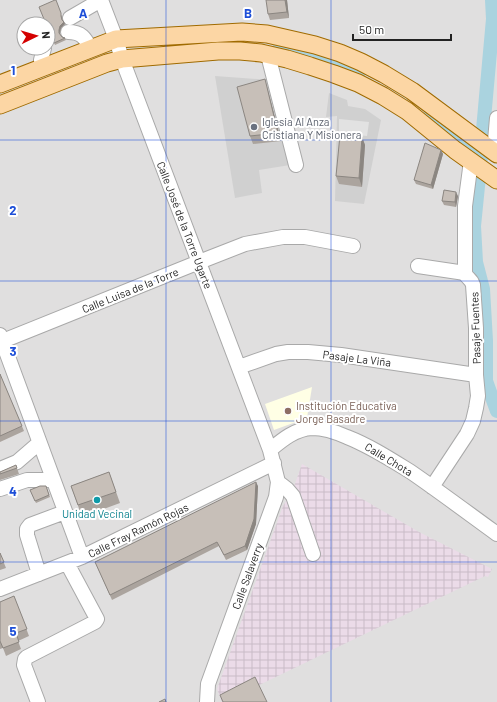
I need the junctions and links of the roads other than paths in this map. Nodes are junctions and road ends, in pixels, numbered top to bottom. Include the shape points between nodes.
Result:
1 (101, 0) edge
2 (68, 32) dead end
3 (116, 39) junction
4 (87, 42) junction
5 (268, 55) junction
6 (43, 56) edge
7 (122, 59) junction
8 (42, 68) junction
9 (0, 84) edge
10 (0, 105) edge
11 (497, 118) edge
12 (495, 153) edge
13 (471, 161) junction
14 (296, 165) dead end
15 (497, 180) edge
16 (353, 246) dead end
17 (199, 262) junction
18 (418, 266) dead end
19 (465, 273) junction
20 (1, 340) edge
21 (239, 367) junction
22 (476, 375) junction
23 (39, 442) junction
24 (272, 457) junction
25 (0, 469) edge
26 (53, 480) junction
27 (278, 482) junction
28 (432, 487) junction
29 (0, 489) edge
30 (65, 512) junction
31 (497, 534) edge
32 (313, 554) dead end
33 (82, 558) junction
34 (67, 563) junction
35 (39, 574) junction
36 (0, 589) edge
37 (38, 702) edge
38 (207, 702) edge

1 - 3 street, Calle José de la Torre Ugarte
1 - 4 street via 75,15
2 - 4 street via 77,33
3 - 4 main road
3 - 7 street, Calle José de la Torre Ugarte
3 - 12 main road via 242,32 267,34 315,45 340,53 384,74 412,91
4 - 8 main road
5 - 7 main road via 240,51
5 - 13 main road via 358,83 407,111
5 - 14 street
6 - 8 street
7 - 10 main road
7 - 17 street, Calle José de la Torre Ugarte
8 - 9 main road
11 - 12 street
13 - 15 main road
13 - 19 street, Pasaje Fuentes via 465,206
16 - 17 street, Calle Luisa de la Torre via 305,237 283,237 245,244
17 - 20 street, Calle Luisa de la Torre
17 - 21 street, Calle José de la Torre Ugarte
18 - 19 street
19 - 22 street, Pasaje Fuentes via 473,285
20 - 23 street
21 - 22 street, Pasaje La Viña via 276,354 308,352 341,354
21 - 24 street, Calle José de la Torre Ugarte
22 - 28 street, Pasaje Fuentes via 478,396 473,420 467,434
23 - 25 street via 18,462
23 - 26 street
24 - 27 street, Calle Salaverry
24 - 28 street, Calle Chota via 288,436 302,430 312,428 336,432 388,457
24 - 33 street, Calle Fray Ramón Rojas
26 - 29 street via 27,480
26 - 30 street
27 - 32 street via 293,496
27 - 38 street, Calle Salaverry via 276,497 208,684
28 - 31 street, Calle Chota
30 - 33 street
30 - 35 street via 30,525 27,529
33 - 34 street, Calle Fray Ramón Rojas
34 - 35 street, Calle Fray Ramón Rojas
34 - 37 street via 97,619 25,659 24,665
35 - 36 street, Calle Fray Ramón Rojas

